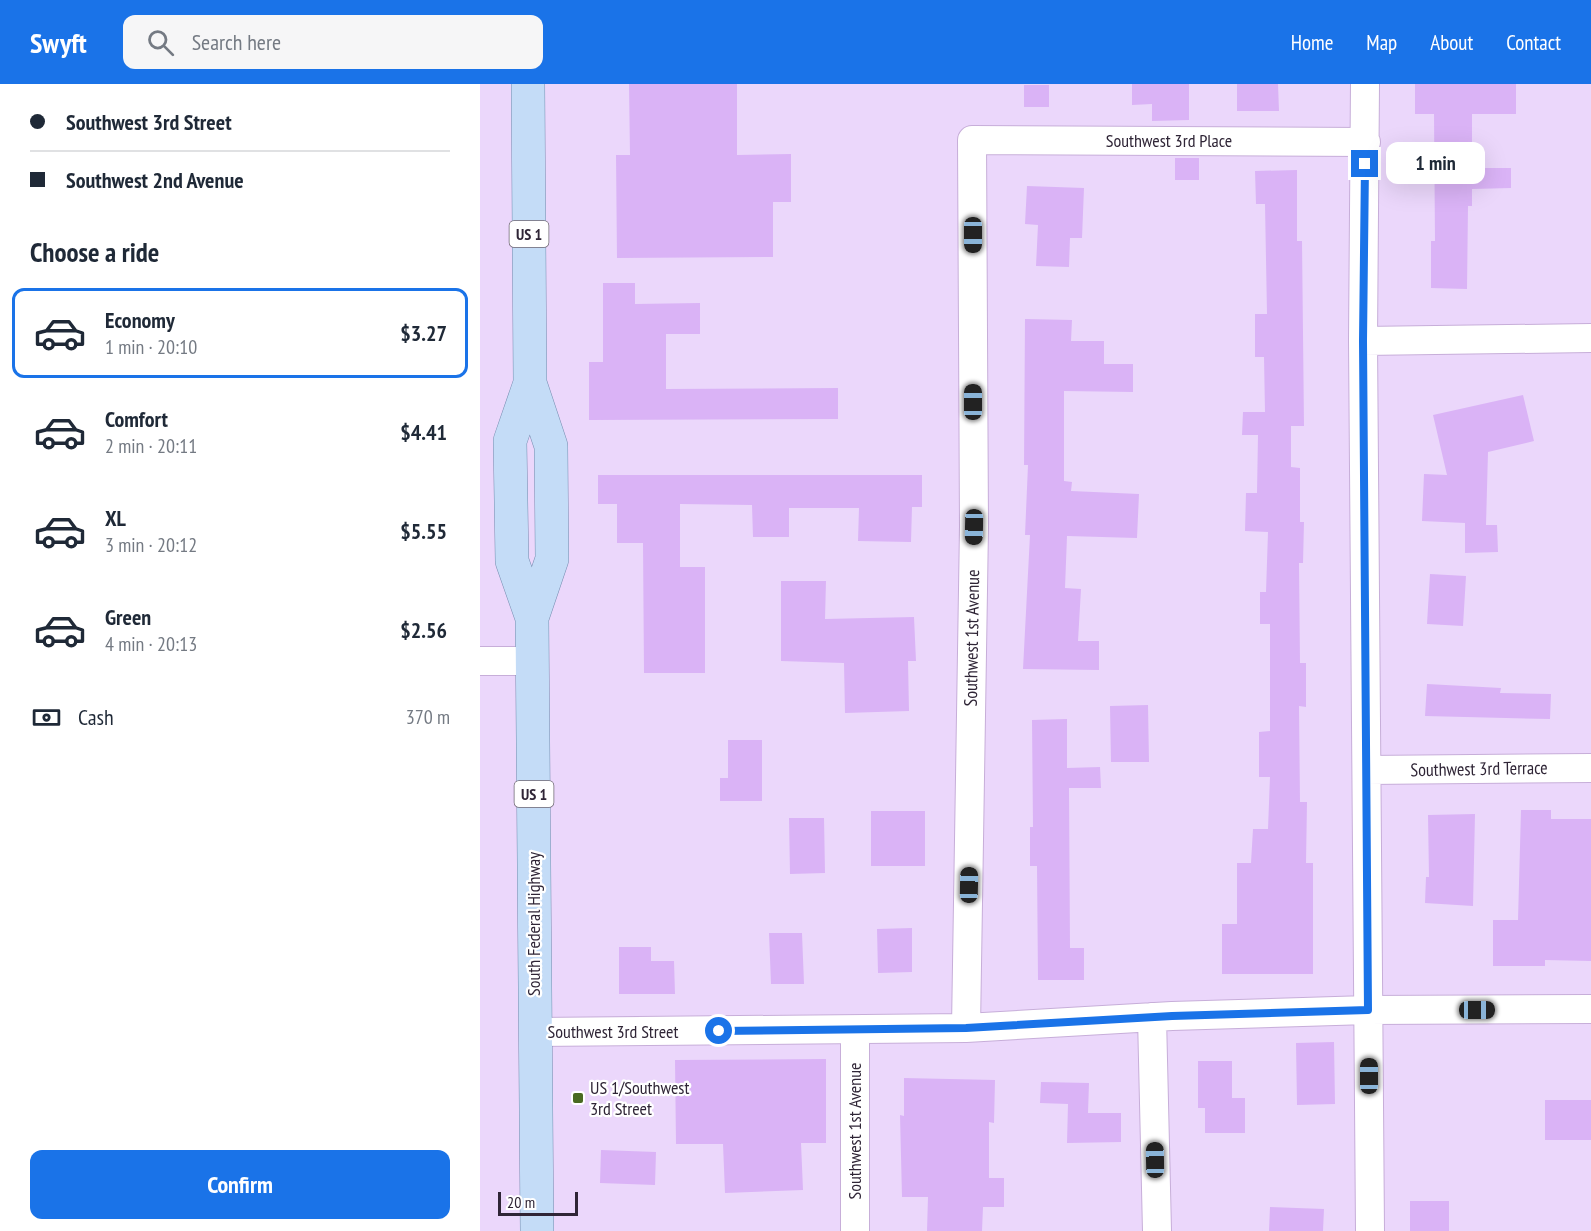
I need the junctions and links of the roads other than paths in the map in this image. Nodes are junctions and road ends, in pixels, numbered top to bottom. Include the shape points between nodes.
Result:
1 (528, 84) edge
2 (1365, 84) edge
3 (972, 140) joint
4 (1366, 142) junction
5 (1591, 338) edge
6 (1363, 341) junction
7 (532, 660) junction
8 (480, 661) edge
9 (1591, 768) edge
10 (1367, 770) junction
11 (1591, 1009) edge
12 (1368, 1010) junction
13 (1152, 1017) junction
14 (966, 1028) junction
15 (855, 1031) junction
16 (535, 1032) junction
17 (537, 1231) edge
18 (855, 1231) edge
19 (1156, 1231) edge
20 (1370, 1231) edge

1 - 7 main road, South Federal Highway / US 1 via 530,383 510,441 512,561 532,618
2 - 4 street
3 - 4 street, Southwest 3rd Place
3 - 14 street, Southwest 1st Avenue via 974,527
4 - 6 street
5 - 6 street
6 - 10 street
7 - 8 street
7 - 16 main road, South Federal Highway / US 1
9 - 10 street, Southwest 3rd Terrace
10 - 12 street
11 - 12 street, Southwest 3rd Street
12 - 13 street, Southwest 3rd Street
12 - 20 street
13 - 14 street, Southwest 3rd Street
13 - 19 street
14 - 15 street, Southwest 3rd Street
15 - 16 street, Southwest 3rd Street
15 - 18 street, Southwest 1st Avenue
16 - 17 main road, South Federal Highway / US 1

